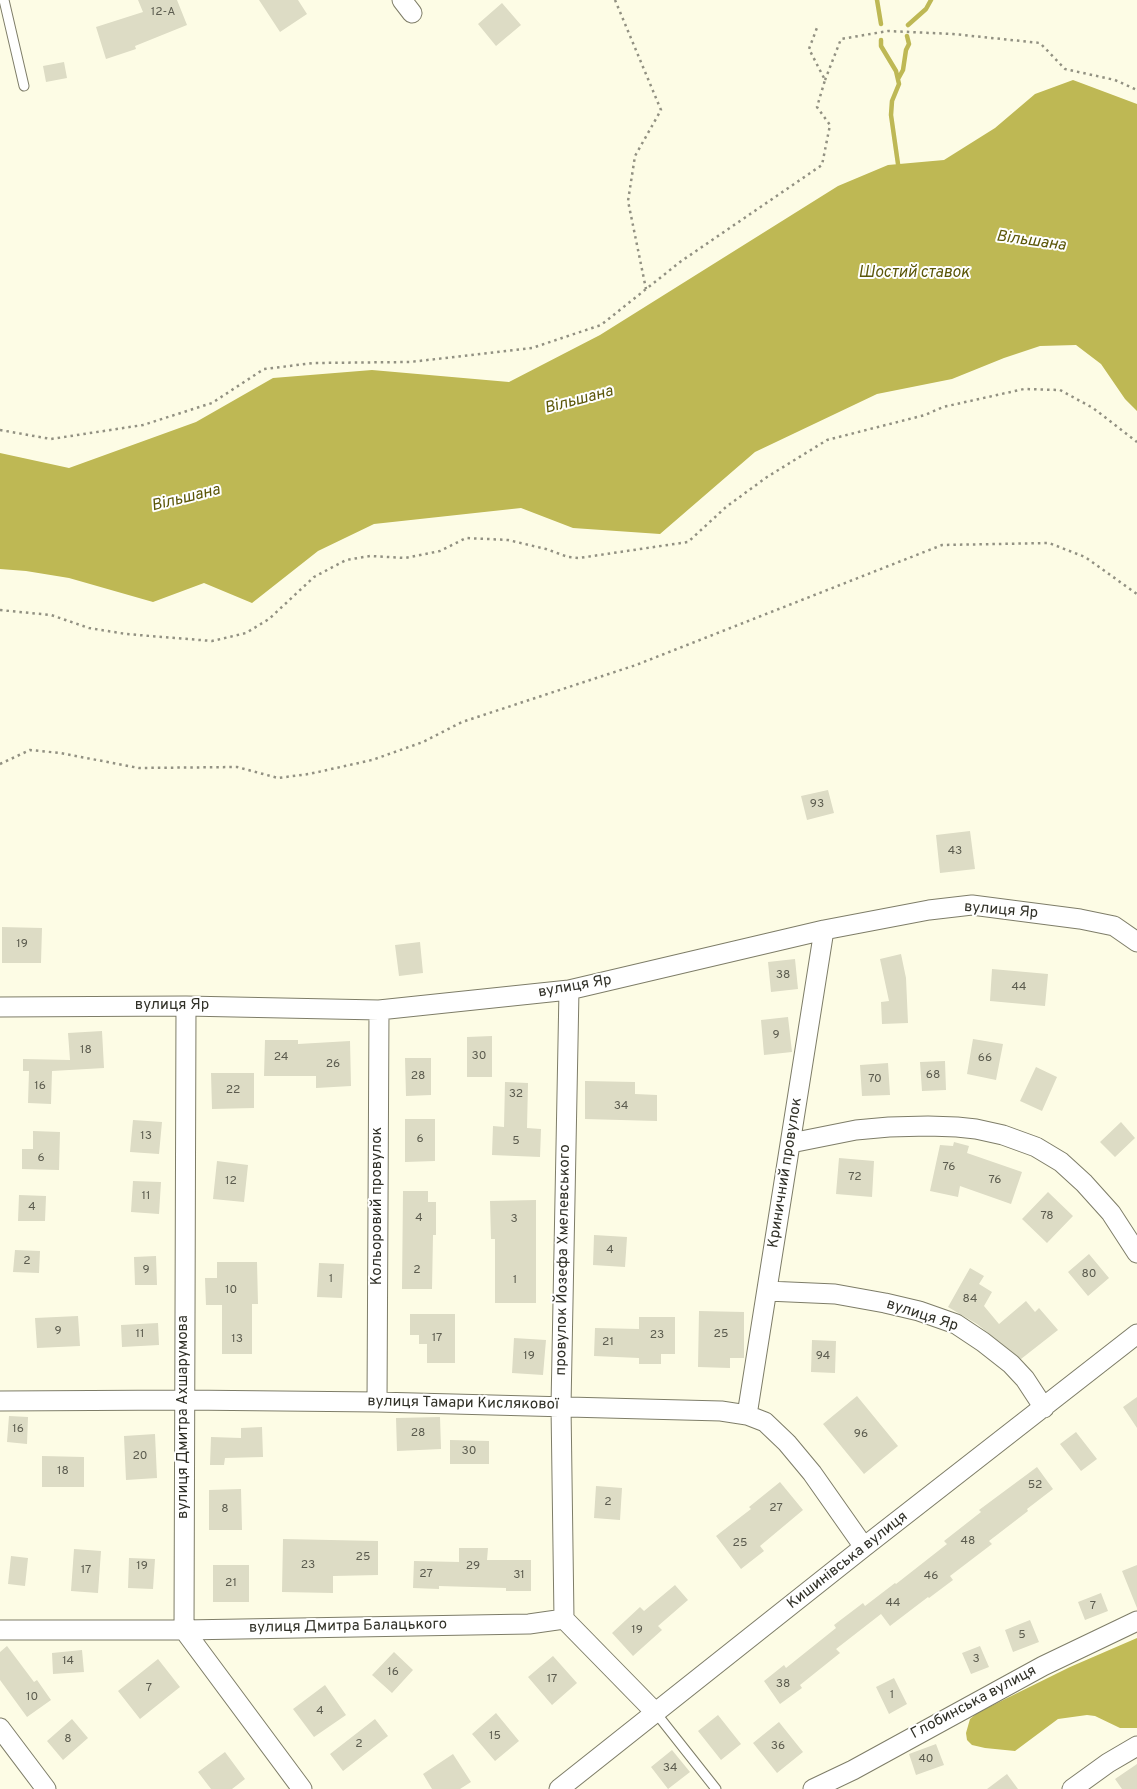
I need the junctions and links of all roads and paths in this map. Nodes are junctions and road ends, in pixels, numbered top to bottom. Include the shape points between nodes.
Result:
1 (4, 0) edge
2 (615, 0) edge
3 (818, 25) dead end
4 (825, 80) junction
5 (24, 86) dead end
6 (1137, 90) edge
7 (646, 289) junction
8 (0, 430) edge
9 (1137, 442) edge
10 (1137, 594) edge
11 (0, 610) edge
12 (0, 764) edge
13 (824, 930) junction
14 (1137, 942) edge
15 (569, 990) junction
16 (186, 1006) junction
17 (0, 1007) edge
18 (379, 1010) junction
19 (791, 1143) junction
20 (1137, 1253) edge
21 (767, 1292) junction
22 (1137, 1334) edge
23 (184, 1400) junction
24 (0, 1401) edge
25 (377, 1402) junction
26 (561, 1406) junction
27 (1044, 1408) junction
28 (747, 1415) junction
29 (864, 1547) junction
30 (564, 1619) junction
31 (1137, 1621) edge
32 (0, 1630) edge
33 (184, 1630) junction
34 (656, 1713) junction
35 (0, 1728) edge
36 (1137, 1746) edge
37 (46, 1789) edge
38 (302, 1789) edge
39 (560, 1789) edge
40 (716, 1789) edge
41 (813, 1789) edge
42 (1072, 1789) edge

1 - 5 lane
2 - 7 path via 661,110 635,156 628,201
3 - 4 path via 808,49
4 - 6 path via 841,39 888,31 1040,43 1065,69 1115,80
4 - 7 path via 818,107 830,125 822,166 680,262
7 - 8 path via 601,325 532,348 410,362 314,362 264,369 212,403 143,425 51,439
9 - 11 path via 1093,408 1060,390 1024,389 943,407 925,415 827,440 726,507 688,542 579,558 508,540 466,538 440,551 405,558 370,556 346,560 314,577 269,619 246,633 212,641 126,634 89,628 51,615
10 - 12 path via 1085,557 1049,543 942,545 636,664 462,722 423,742 372,760 278,778 237,767 139,768 30,750
13 - 14 street, вулиця Яр via 972,905 1114,926
13 - 15 street, вулиця Яр
13 - 19 street, Криничний провулок
15 - 18 street, вулиця Яр
15 - 26 street, провулок Йозефа Хмелевського
16 - 17 street, вулиця Яр
16 - 18 street, вулиця Яр
16 - 23 street, вулиця Дмитра Ахшарумова
18 - 25 street, Кольоровий провулок
19 - 20 street via 856,1130 908,1126 976,1129 1003,1134 1036,1147 1061,1162 1111,1213
19 - 21 street, Криничний провулок
21 - 27 street, вулиця Яр via 835,1294 885,1302 956,1324 1011,1364
21 - 28 street, Криничний провулок
22 - 27 street, Кишинівська вулиця
23 - 24 street, вулиця Тамари Кислякової
23 - 25 street, вулиця Тамари Кислякової
23 - 33 street, вулиця Дмитра Ахшарумова
25 - 26 street, вулиця Тамари Кислякової
26 - 28 street, вулиця Тамари Кислякової via 721,1411
26 - 30 street, провулок Йозефа Хмелевського
27 - 29 street, Кишинівська вулиця
28 - 29 street, вулиця Тамари Кислякової via 765,1422 787,1442
29 - 34 street, Кишинівська вулиця
30 - 33 street, вулиця Дмитра Балацького via 529,1624
30 - 34 street
31 - 41 street, Глобинська вулиця via 1043,1666
32 - 33 street, вулиця Дмитра Балацького
33 - 38 street
34 - 39 street, Кишинівська вулиця
34 - 40 lane
35 - 37 street
36 - 42 street

